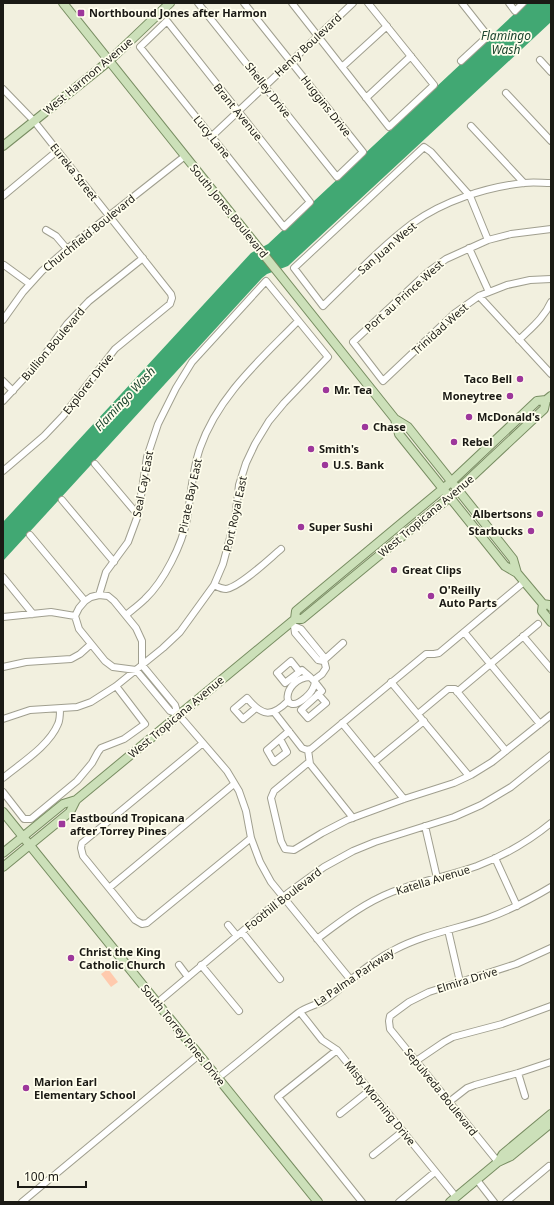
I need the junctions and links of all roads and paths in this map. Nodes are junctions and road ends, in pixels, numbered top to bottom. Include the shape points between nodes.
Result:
1 (63, 3) edge
2 (170, 3) edge
3 (198, 3) edge
4 (244, 3) edge
5 (292, 3) edge
6 (353, 3) edge
7 (368, 3) edge
8 (462, 3) edge
9 (509, 3) edge
10 (523, 3) edge
11 (167, 22) joint
12 (387, 26) junction
13 (318, 36) junction
14 (411, 56) junction
15 (540, 60) dead end
16 (109, 61) junction
17 (461, 61) dead end
18 (291, 62) junction
19 (342, 67) junction
20 (551, 72) edge
21 (265, 86) junction
22 (3, 89) edge
23 (506, 93) dead end
24 (366, 98) junction
25 (237, 112) junction
26 (34, 121) junction
27 (471, 126) dead end
28 (211, 137) junction
29 (551, 141) edge
30 (3, 146) edge
31 (57, 151) junction
32 (185, 156) junction
33 (337, 177) joint
34 (524, 183) junction
35 (551, 183) edge
36 (3, 196) edge
37 (470, 196) junction
38 (109, 216) junction
39 (284, 227) joint
40 (46, 230) dead end
41 (551, 230) edge
42 (488, 240) junction
43 (469, 248) junction
44 (67, 249) junction
45 (143, 258) junction
46 (4, 265) dead end
47 (551, 279) edge
48 (30, 284) junction
49 (489, 292) junction
50 (479, 296) junction
51 (172, 298) joint
52 (551, 302) edge
53 (3, 320) edge
54 (298, 321) junction
55 (519, 340) junction
56 (353, 342) joint
57 (551, 374) edge
58 (3, 381) edge
59 (13, 391) junction
60 (549, 400) edge
61 (3, 401) edge
62 (395, 419) junction
63 (95, 464) dead end
64 (3, 471) edge
65 (451, 482) junction
66 (443, 489) junction
67 (458, 490) junction
68 (450, 497) junction
69 (62, 500) dead end
70 (138, 516) junction
71 (30, 535) dead end
72 (281, 548) dead end
73 (114, 562) junction
74 (346, 570) junction
75 (517, 573) junction
76 (3, 577) edge
77 (524, 582) junction
78 (214, 585) junction
79 (99, 595) junction
80 (85, 601) junction
81 (319, 605) junction
82 (547, 606) edge
83 (33, 614) junction
84 (126, 615) junction
85 (75, 616) junction
86 (3, 617) edge
87 (293, 622) junction
88 (551, 622) edge
89 (538, 624) dead end
90 (464, 632) junction
91 (523, 636) junction
92 (343, 642) dead end
93 (90, 644) junction
94 (323, 661) junction
95 (490, 664) junction
96 (3, 667) edge
97 (139, 667) junction
98 (551, 669) edge
99 (299, 672) dead end
100 (313, 680) junction
101 (391, 682) junction
102 (116, 686) junction
103 (457, 692) junction
104 (318, 694) dead end
105 (288, 702) junction
106 (256, 708) dead end
107 (60, 709) junction
108 (274, 712) junction
109 (178, 714) junction
110 (418, 714) junction
111 (551, 715) edge
112 (3, 719) edge
113 (424, 721) junction
114 (342, 723) junction
115 (540, 724) junction
116 (289, 731) junction
117 (280, 738) dead end
118 (203, 742) junction
119 (308, 750) junction
120 (506, 751) junction
121 (551, 755) edge
122 (309, 762) junction
123 (374, 762) junction
124 (469, 776) junction
125 (3, 778) edge
126 (234, 784) junction
127 (3, 792) edge
128 (404, 799) junction
129 (76, 800) junction
130 (3, 812) edge
131 (353, 818) junction
132 (551, 824) edge
133 (425, 826) junction
134 (23, 837) junction
135 (251, 838) junction
136 (29, 845) junction
137 (3, 853) edge
138 (495, 858) junction
139 (3, 867) edge
140 (438, 878) junction
141 (551, 887) edge
142 (109, 888) junction
143 (283, 898) junction
144 (517, 906) junction
145 (228, 925) dead end
146 (448, 930) junction
147 (240, 934) junction
148 (317, 939) junction
149 (551, 950) edge
150 (178, 965) dead end
151 (201, 965) junction
152 (188, 976) junction
153 (280, 979) dead end
154 (350, 979) junction
155 (460, 982) junction
156 (157, 1003) junction
157 (551, 1007) edge
158 (239, 1011) dead end
159 (300, 1012) junction
160 (389, 1021) joint
161 (337, 1050) junction
162 (199, 1055) junction
163 (416, 1061) junction
164 (551, 1062) edge
165 (518, 1073) junction
166 (218, 1078) junction
167 (370, 1090) junction
168 (525, 1096) dead end
169 (449, 1102) junction
170 (340, 1114) dead end
171 (551, 1114) edge
172 (551, 1123) edge
173 (403, 1131) junction
174 (532, 1134) junction
175 (373, 1155) dead end
176 (498, 1162) junction
177 (550, 1166) dead end
178 (435, 1172) junction
179 (477, 1180) junction
180 (453, 1200) edge
181 (22, 1202) edge
182 (318, 1202) edge
183 (362, 1202) edge
184 (399, 1202) edge
185 (494, 1202) edge
186 (506, 1202) edge

1 - 16 main road, South Jones Boulevard
2 - 16 main road, West Harmon Avenue
3 - 21 street, Shelley Drive
4 - 18 street, Huggins Drive
5 - 13 street
6 - 13 street, Henry Boulevard
7 - 12 street
8 - 17 street via 488,36
9 - 10 street via 515,11
11 - 25 street, Brant Avenue
11 - 28 street, Lucy Lane via 140,47
12 - 14 street
12 - 19 street
13 - 18 street, Henry Boulevard
13 - 19 street
14 - 24 street
14 - 24 street via 434,85 389,126
15 - 20 street
16 - 26 main road, West Harmon Avenue
16 - 32 main road, South Jones Boulevard
18 - 21 street, Henry Boulevard
18 - 33 street, Huggins Drive via 363,152
19 - 24 street
21 - 25 street, Henry Boulevard
21 - 33 street, Shelley Drive
22 - 26 street, Eureka Street
23 - 29 street
25 - 28 street, Henry Boulevard
25 - 39 street, Brant Avenue via 310,202
26 - 30 main road, West Harmon Avenue
26 - 31 street, Eureka Street
27 - 34 street
28 - 39 street, Lucy Lane
31 - 36 street
31 - 38 street, Eureka Street
32 - 38 street, Churchfield Boulevard
32 - 62 main road, South Jones Boulevard
34 - 35 street, San Juan West
34 - 37 street, San Juan West
37 - 37 street, San Juan West via 424,147 294,268 323,306 414,223 452,202
37 - 42 street
38 - 44 street, Churchfield Boulevard
38 - 45 street, Eureka Street
40 - 44 street via 56,236
41 - 42 street, Port au Prince West via 511,234
42 - 43 street, Port au Prince West
43 - 49 street
43 - 56 street, Port au Prince West via 446,258 428,272
44 - 48 street, Churchfield Boulevard
45 - 51 street, Eureka Street
45 - 59 street, Bullion Boulevard via 89,301
46 - 48 street
47 - 49 street, Trinidad West via 530,280
48 - 53 street, Churchfield Boulevard
49 - 50 street, Trinidad West
50 - 55 street
50 - 56 street, Trinidad West via 455,314 383,381
51 - 64 street, Explorer Drive via 170,304 115,349 78,398 44,436
52 - 55 street via 541,319
54 - 70 street, Seal Cay East via 266,282 192,362 158,424 147,457
54 - 78 street, Port Royal East via 328,357 284,403 255,444 239,485 230,543
54 - 84 street, Pirate Bay East via 244,376 211,424 200,447 194,469 180,542 159,581 146,598
55 - 57 street
58 - 59 street
59 - 61 street, Bullion Boulevard
60 - 65 main road, West Tropicana Avenue via 537,401
60 - 67 main road, West Tropicana Avenue via 544,410
62 - 65 main road, South Jones Boulevard via 408,427
62 - 66 main road, South Jones Boulevard via 399,434
63 - 70 street
65 - 66 main road, West Tropicana Avenue
65 - 67 main road, South Jones Boulevard
66 - 68 main road, South Jones Boulevard
66 - 74 main road, West Tropicana Avenue
67 - 68 main road, West Tropicana Avenue
67 - 75 main road, South Jones Boulevard via 513,559
68 - 75 main road, South Jones Boulevard via 505,566
68 - 81 main road, West Tropicana Avenue
69 - 73 street
70 - 73 street, Seal Cay East via 128,542
71 - 80 street
72 - 78 street via 237,585 227,589
73 - 79 street, Seal Cay East via 106,572
74 - 81 main road via 344,576 325,593
74 - 87 main road, West Tropicana Avenue via 296,611
75 - 77 main road, South Jones Boulevard
76 - 83 street
77 - 82 main road, South Jones Boulevard
77 - 90 street
78 - 97 street, Port Royal East via 180,632
79 - 80 street
79 - 84 street via 108,596
80 - 85 street
81 - 87 main road, West Tropicana Avenue via 302,619
82 - 88 main road, South Jones Boulevard via 542,611
83 - 85 street via 51,612
83 - 86 street
84 - 97 street via 142,641
85 - 93 street via 78,629
87 - 94 street via 323,656
87 - 109 main road, West Tropicana Avenue
89 - 91 street
90 - 95 street
90 - 101 street via 439,653 426,654
91 - 95 street
91 - 98 street
92 - 94 street
93 - 96 street via 71,659 26,662
93 - 97 street via 113,667
94 - 100 street via 326,668
95 - 103 street
95 - 115 street
97 - 102 street, Port Royal East
97 - 109 street via 175,705
99 - 100 street via 302,670
100 - 104 street via 322,691
100 - 105 street via 303,678 290,688
100 - 105 street via 314,688 299,704
101 - 110 street
101 - 114 street
102 - 107 street, Port Royal East via 91,702
102 - 127 street via 145,724 124,739 102,748 77,781 31,819 24,819
103 - 110 street via 455,689 448,689
103 - 120 street
105 - 108 street
106 - 108 street
107 - 112 street, Port Royal East via 30,710
107 - 125 street via 59,723 47,742
108 - 116 street
109 - 118 street
109 - 129 main road, West Tropicana Avenue
110 - 113 street
111 - 115 street
113 - 123 street
113 - 124 street
114 - 119 street
114 - 123 street
115 - 120 street
116 - 117 street
116 - 119 street via 302,748
118 - 126 street via 227,771
118 - 142 street via 82,843 83,856
119 - 122 street
120 - 124 street
121 - 133 street, Foothill Boulevard via 512,787 481,805 454,818
122 - 131 street
122 - 131 street via 274,791 271,798 285,849 294,850
123 - 128 street
124 - 128 street
126 - 135 street via 246,811
126 - 142 street
128 - 131 street
129 - 134 main road, West Tropicana Avenue via 63,804
129 - 136 main road, West Tropicana Avenue via 70,812
130 - 134 main road, South Torrey Pines Drive
132 - 138 street, Katella Avenue
133 - 140 street
133 - 143 street, Foothill Boulevard via 352,851 315,873
134 - 136 main road, South Torrey Pines Drive
134 - 137 main road, West Tropicana Avenue
135 - 142 street via 147,923 142,924 135,920
135 - 143 street via 260,862
136 - 139 main road, West Tropicana Avenue
136 - 156 main road, South Torrey Pines Drive
138 - 140 street, Katella Avenue
138 - 144 street
140 - 148 street, Katella Avenue via 391,892 345,917
141 - 144 street, La Palma Parkway
143 - 147 street, Foothill Boulevard
143 - 148 street
144 - 146 street, La Palma Parkway
145 - 147 street
146 - 154 street, La Palma Parkway via 427,935 394,949
146 - 155 street
147 - 151 street, Foothill Boulevard
147 - 153 street
148 - 154 street
149 - 155 street, Elmira Drive
150 - 152 street
151 - 152 street, Foothill Boulevard
151 - 158 street
152 - 156 street, Foothill Boulevard
154 - 159 street, La Palma Parkway via 326,999
155 - 160 street, Elmira Drive via 429,992 409,1002 390,1016
156 - 162 main road, South Torrey Pines Drive
157 - 163 street via 453,1038
159 - 161 street, Misty Morning Drive via 322,1040
159 - 166 street, La Palma Parkway
160 - 163 street, Sepulveda Boulevard via 390,1029
161 - 167 street, Misty Morning Drive
161 - 183 street via 278,1097
162 - 166 main road, South Torrey Pines Drive
162 - 181 street
163 - 169 street, Sepulveda Boulevard
164 - 165 street
165 - 168 street
165 - 169 street via 467,1088
166 - 182 main road, South Torrey Pines Drive
167 - 170 street
167 - 173 street, Misty Morning Drive
169 - 176 street, Sepulveda Boulevard
171 - 174 main road
172 - 174 main road
173 - 175 street
173 - 178 street, Misty Morning Drive
174 - 176 main road via 511,1156
176 - 179 main road
177 - 186 street
178 - 180 street, Misty Morning Drive
178 - 184 street
179 - 180 main road
179 - 185 street

